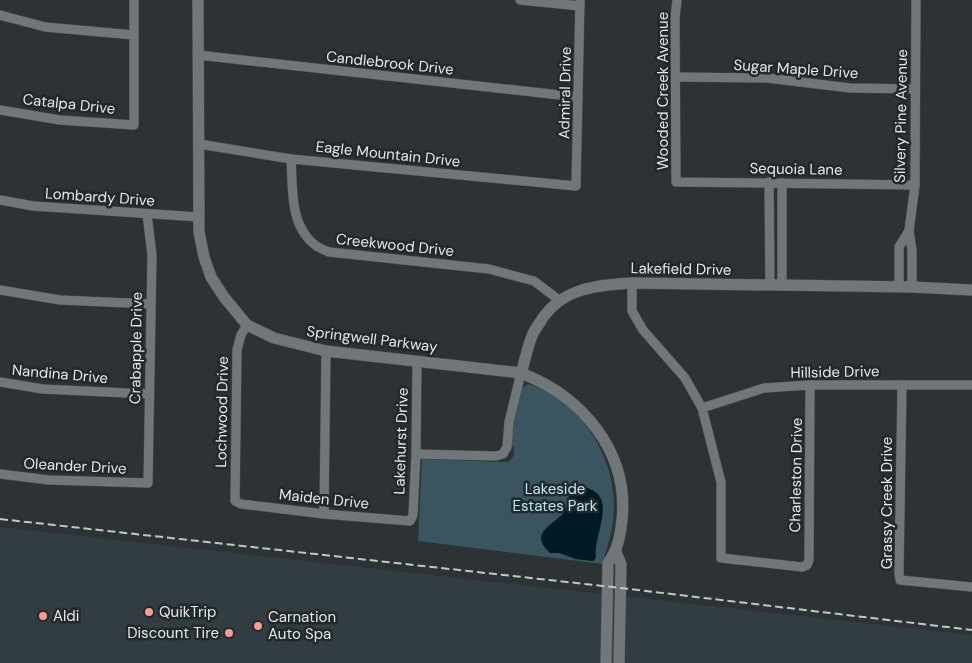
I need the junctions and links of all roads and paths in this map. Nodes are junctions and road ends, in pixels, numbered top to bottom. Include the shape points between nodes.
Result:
1 (134, 0) edge
2 (198, 0) edge
3 (520, 0) edge
4 (677, 0) edge
5 (916, 0) edge
6 (580, 3) edge
7 (0, 15) edge
8 (134, 35) junction
9 (198, 55) junction
10 (676, 77) junction
11 (915, 89) junction
12 (578, 98) junction
13 (0, 110) edge
14 (199, 144) junction
15 (292, 159) junction
16 (676, 182) joint
17 (769, 182) junction
18 (782, 183) junction
19 (915, 185) junction
20 (576, 186) joint
21 (0, 200) edge
22 (147, 214) junction
23 (199, 217) junction
24 (909, 231) junction
25 (632, 283) junction
26 (770, 285) junction
27 (782, 285) junction
28 (899, 287) junction
29 (912, 287) junction
30 (0, 290) edge
31 (972, 290) edge
32 (559, 300) junction
33 (151, 304) junction
34 (247, 324) junction
35 (326, 351) junction
36 (417, 361) junction
37 (521, 374) junction
38 (0, 382) edge
39 (810, 385) junction
40 (902, 385) junction
41 (972, 385) edge
42 (148, 394) junction
43 (702, 408) junction
44 (416, 454) junction
45 (0, 474) edge
46 (148, 483) joint
47 (235, 501) joint
48 (324, 514) junction
49 (410, 521) joint
50 (616, 552) junction
51 (972, 587) edge
52 (607, 607) junction
53 (620, 607) junction
54 (606, 663) edge
55 (619, 663) edge

1 - 8 street
2 - 9 street, Springwell Parkway
3 - 6 street
4 - 10 street, Wooded Creek Avenue
5 - 11 street, Silvery Pine Avenue
6 - 12 street, Admiral Drive
7 - 8 street via 45,27
8 - 13 street, Catalpa Drive via 134,125 60,120
9 - 12 street, Candlebrook Drive
9 - 14 street, Springwell Parkway
10 - 11 street, Sugar Maple Drive via 767,78 850,88
10 - 16 street, Wooded Creek Avenue
11 - 19 street, Silvery Pine Avenue
12 - 20 street, Admiral Drive
14 - 15 street, Eagle Mountain Drive
14 - 23 street, Springwell Parkway
15 - 20 street, Eagle Mountain Drive
15 - 32 street, Creekwood Drive via 296,216 301,230 315,245 329,252 489,269 534,281
16 - 17 street, Sequoia Lane
17 - 18 street, Sequoia Lane
17 - 26 street
18 - 19 street, Sequoia Lane
18 - 27 street
19 - 24 street, Silvery Pine Avenue
21 - 22 street, Lombardy Drive via 33,206
22 - 23 street, Lombardy Drive
22 - 33 street, Crabapple Drive via 152,255
23 - 34 street, Springwell Parkway via 200,241 211,276
24 - 28 street, Silvery Pine Avenue via 899,247
24 - 29 street, Silvery Pine Avenue
25 - 26 street, Lakefield Drive
25 - 32 street, Lakefield Drive via 601,284
25 - 43 street via 632,311 643,330 686,378
26 - 27 street, Lakefield Drive
27 - 28 street, Lakefield Drive
28 - 29 street, Lakefield Drive
29 - 31 street, Lakefield Drive
30 - 33 street via 60,300
32 - 37 street, Lakefield Drive via 532,335
33 - 42 street, Crabapple Drive
34 - 35 street, Springwell Parkway via 274,338
34 - 47 street, Lochwood Drive via 237,350
35 - 36 street, Springwell Parkway
35 - 48 street
36 - 37 street, Springwell Parkway
36 - 44 street, Lakehurst Drive
37 - 44 street, Lakefield Drive via 503,454
37 - 50 street, Springwell Parkway via 546,384 575,404 604,439 617,471 622,498
38 - 42 street, Nandina Drive via 43,389
39 - 40 street, Hillside Drive
39 - 43 street, Hillside Drive via 764,388
39 - 43 street, Charleston Drive via 809,560 802,568 721,558 721,482
40 - 41 street, Hillside Drive
40 - 51 street, Grassy Creek Drive via 900,580
42 - 46 street, Crabapple Drive
44 - 49 street, Lakehurst Drive
45 - 46 street, Oleander Drive via 49,480
47 - 48 street, Maiden Drive
48 - 49 street, Maiden Drive
50 - 52 street, Springwell Parkway via 608,563
50 - 53 street, Springwell Parkway via 621,564
52 - 53 street
52 - 54 street, Springwell Parkway
53 - 55 street, Springwell Parkway

